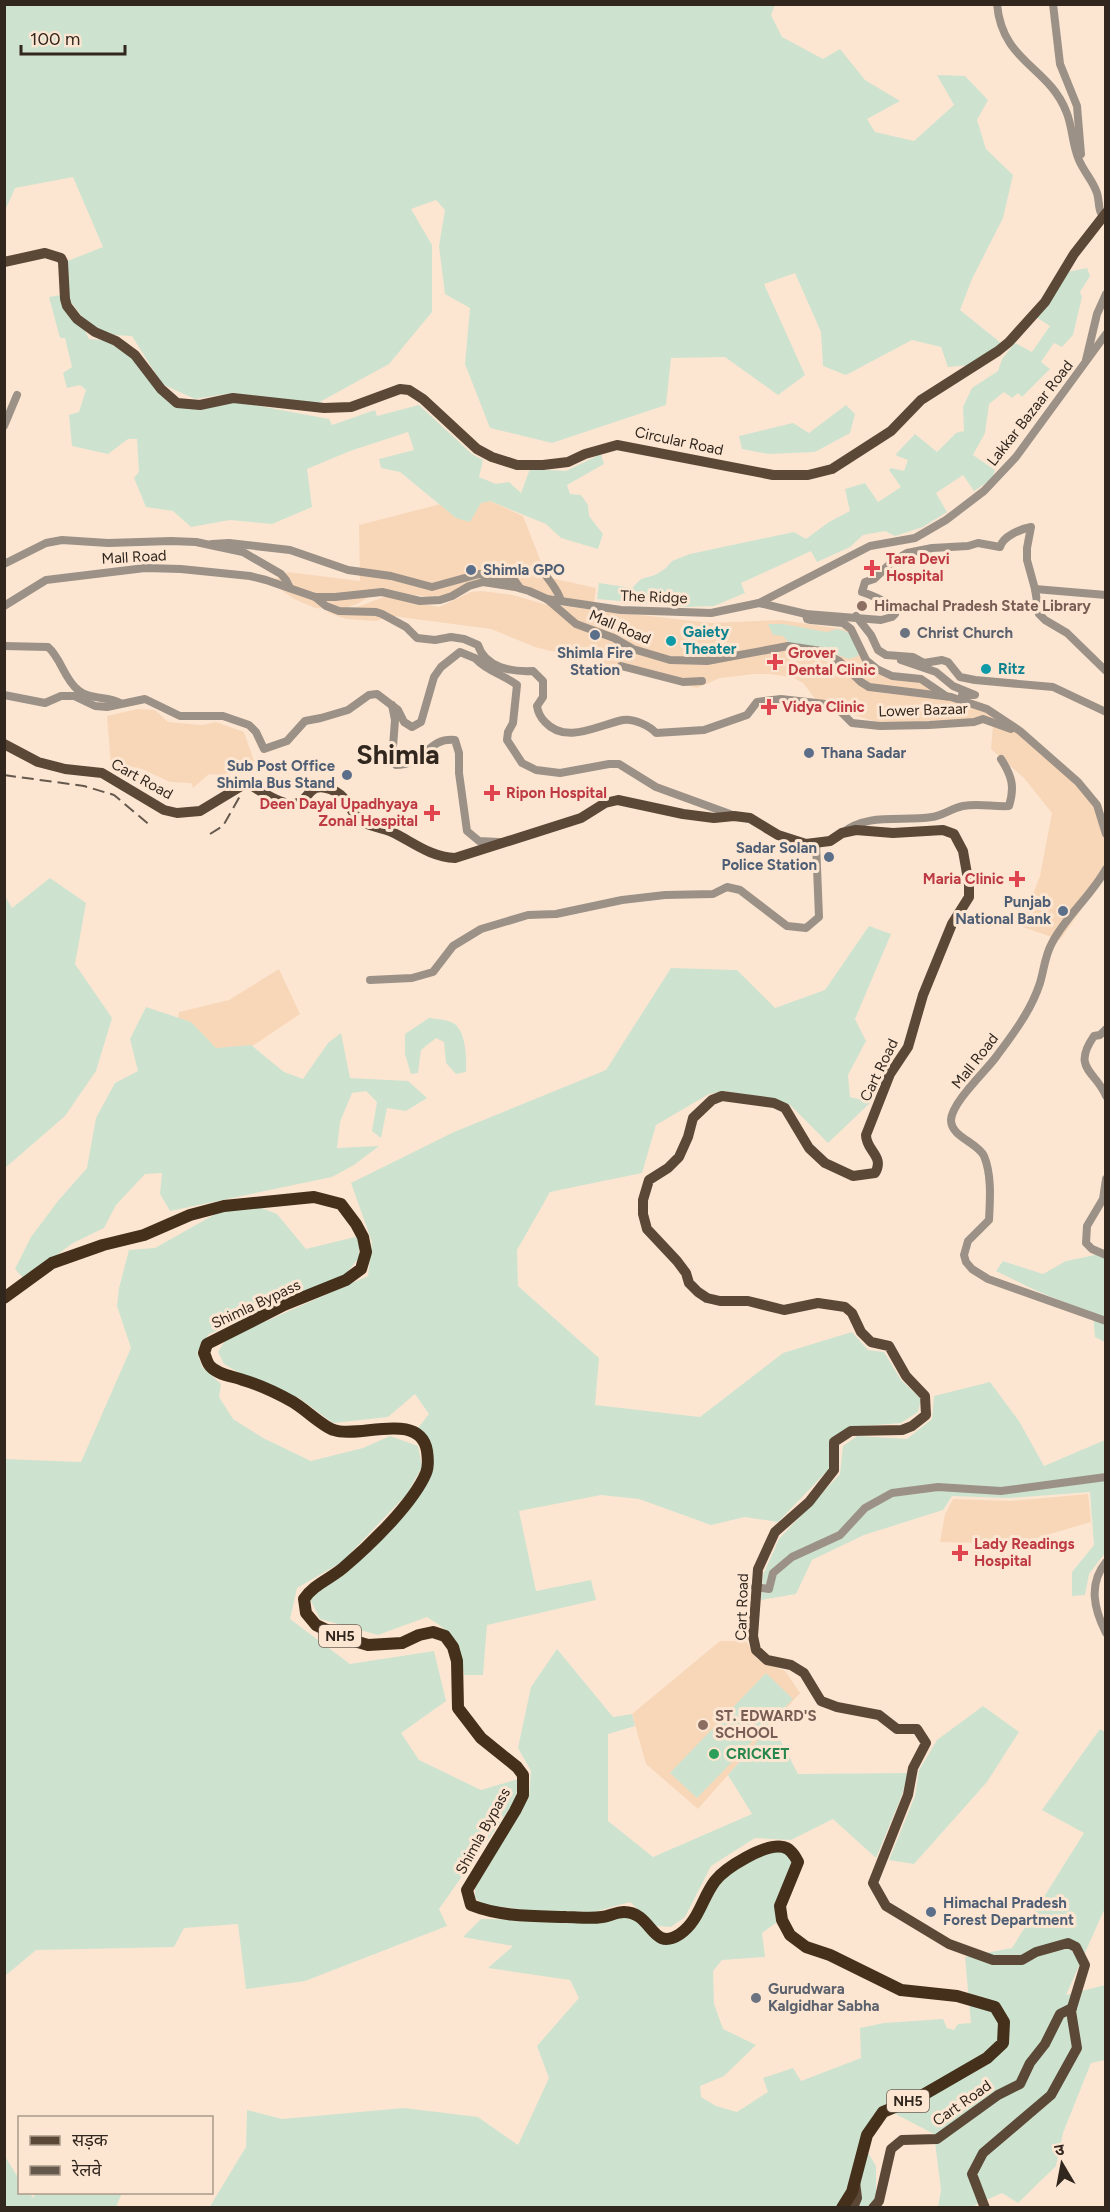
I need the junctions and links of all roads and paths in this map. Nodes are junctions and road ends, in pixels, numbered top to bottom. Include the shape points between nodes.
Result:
1 (997, 4) edge
2 (1053, 4) edge
3 (1083, 167) junction
4 (1104, 216) edge
5 (4, 262) edge
6 (1106, 294) edge
7 (1106, 334) edge
8 (1086, 363) junction
9 (17, 395) dead end
10 (4, 426) edge
11 (915, 538) junction
12 (212, 544) junction
13 (899, 557) junction
14 (841, 563) joint
15 (4, 564) edge
16 (541, 567) dead end
17 (290, 588) junction
18 (520, 588) junction
19 (1035, 589) junction
20 (1106, 595) edge
21 (315, 597) junction
22 (547, 599) junction
23 (561, 601) junction
24 (759, 603) junction
25 (4, 606) edge
26 (806, 614) junction
27 (856, 616) junction
28 (4, 645) edge
29 (886, 655) junction
30 (476, 658) junction
31 (490, 662) junction
32 (621, 666) dead end
33 (1106, 671) edge
34 (702, 681) dead end
35 (4, 695) edge
36 (946, 696) junction
37 (392, 704) junction
38 (122, 705) junction
39 (1106, 712) edge
40 (1020, 731) junction
41 (4, 744) edge
42 (1001, 759) dead end
43 (734, 816) junction
44 (842, 833) junction
45 (1106, 834) edge
46 (506, 842) junction
47 (816, 843) junction
48 (1106, 869) edge
49 (370, 980) dead end
50 (1106, 1029) edge
51 (1106, 1096) edge
52 (1106, 1179) edge
53 (1106, 1255) edge
54 (4, 1298) edge
55 (1106, 1322) edge
56 (1106, 1477) edge
57 (1106, 1562) edge
58 (755, 1587) junction
59 (1106, 1633) edge
60 (1072, 2008) junction
61 (855, 2181) junction
62 (842, 2208) edge
63 (853, 2208) edge
64 (873, 2208) edge
65 (985, 2208) edge

1 - 3 street via 1008,42 1062,103
2 - 3 street, Circular Road via 1060,64 1077,106
3 - 4 street, Circular Road via 1096,189
4 - 5 main road, Circular Road via 1074,254 1045,302 1009,342 921,400 891,431 832,469 792,476 773,476 616,445 568,462 517,465 477,449 409,390 400,389 351,406 305,406 233,398 200,405 177,403 160,389 135,355 95,332 72,313 65,299 61,258 45,253
6 - 8 street via 1097,314
7 - 8 street, Lakkar Bazaar Road
8 - 11 street, Lakkar Bazaar Road via 1016,457 984,491
9 - 10 street
11 - 13 street
11 - 14 street, Lakkar Bazaar Road via 870,546
12 - 15 street via 62,540 46,543
12 - 17 street via 243,552 270,567 281,574
12 - 18 street via 290,550 348,570 424,586 485,574 515,581
13 - 19 street via 932,548 978,543 1000,547 1009,536 1031,527 1027,560
13 - 27 street, The Ridge via 874,579 864,582 862,589 890,606 894,610 892,617 881,620
14 - 24 street, The Ridge
16 - 23 street via 558,589
17 - 21 street, Mall Road
17 - 25 street, Mall Road via 234,574 145,568 46,580
18 - 21 street, Mall Road via 477,583 452,596 428,601 382,592
18 - 22 street, Mall Road
19 - 20 street
19 - 33 street via 1039,614 1068,633
21 - 31 street, Lower Bazaar via 339,611 382,614 417,638 464,639 478,645
22 - 23 street, The Ridge
22 - 36 street, Mall Road via 576,624 670,660 707,662 789,646 821,651 869,687
23 - 24 street, The Ridge via 621,610 711,613
24 - 26 street, The Ridge
26 - 27 street, The Ridge
26 - 36 street via 807,619 843,623 851,629 866,660 884,674 921,679
27 - 29 street via 878,650
28 - 38 street via 48,647 78,690
29 - 36 street via 936,672 953,686 975,695 947,692
29 - 39 street via 913,657 924,663 942,660 960,677 975,680 1053,687
30 - 31 street
30 - 37 street via 460,652 441,667 430,687 421,722 412,727
30 - 43 street via 484,668 495,670 517,685 507,740 522,763 536,770 560,773 619,764 656,787
31 - 40 street, Lower Bazaar via 538,675 544,690 538,714 560,733 622,720 651,726 656,733 704,730 747,715 758,702 781,699 834,705 852,723 929,725 983,719
32 - 34 street via 683,682
35 - 38 street via 45,703 61,696 74,696 94,706
36 - 40 street, Mall Road via 987,709
37 - 38 street via 376,694 369,695 348,710 305,721 287,741 264,749 249,724 224,716 180,716 145,699
37 - 46 street via 392,759 396,765 410,763 445,739 455,741 467,831 479,841
40 - 45 street, Mall Road via 1078,782 1097,805
41 - 46 main road, Cart Road via 38,762 102,772 164,810 177,813 200,811 243,784 294,804 311,790 324,788 342,795 363,823 393,832 437,856 455,858
42 - 44 street via 1014,792 1009,806 978,804 935,817 878,819 852,825
43 - 46 main road, Cart Road via 682,814 618,800 581,818
43 - 47 main road, Cart Road via 750,818 778,835 806,844
44 - 47 main road, Cart Road via 830,841
44 - 58 main road, Cart Road via 943,830 954,834 963,851 969,885 969,897 952,924 923,995 908,1047 890,1074 866,1135 879,1166 875,1173 853,1176 825,1163 809,1148 784,1108 774,1103 722,1096 693,1118 679,1157 649,1180 643,1200 647,1229 677,1261 698,1292 720,1301 748,1301 784,1310 818,1303 845,1307 871,1342 889,1346 906,1376 925,1396 926,1415 912,1426 902,1430 850,1431 834,1442 834,1470 809,1502 776,1532 758,1569
47 - 49 street via 819,917 806,928 787,926 740,890 728,887 713,894 665,895 528,915 481,929 453,946 433,972 412,978
48 - 55 street, Mall Road via 1058,931 1023,1021 971,1086 951,1120 954,1129 983,1154 987,1165 989,1220 968,1241 966,1262 988,1279
50 - 51 street via 1094,1036 1084,1056 1088,1072
52 - 53 street via 1103,1199 1089,1219 1085,1235 1092,1249
54 - 61 highway, Shimla Bypass / NH5 via 52,1263 144,1235 201,1212 251,1202 314,1197 341,1204 363,1237 366,1252 361,1269 346,1280 238,1327 207,1344 204,1353 210,1365 222,1374 281,1395 331,1430 347,1433 401,1428 426,1445 427,1472 410,1499 341,1570 310,1590 304,1599 306,1613 316,1625 368,1645 402,1643 433,1632 445,1636 453,1647 458,1708 471,1727 523,1776 523,1795 467,1890 471,1905 525,1916 602,1917 637,1913 655,1935 664,1939 678,1935 692,1924 725,1870 770,1848 783,1847 798,1862 780,1906 790,1935 806,1947 901,1990 957,1996 996,2007 1004,2022 1003,2043 987,2058 923,2095 883,2112 867,2134
56 - 58 street via 1000,1491 938,1487 892,1493 865,1508 840,1535 792,1557 773,1573 769,1589
57 - 59 street via 1096,1575 1095,1606
58 - 60 main road, Cart Road via 753,1636 761,1655 804,1673 821,1701 879,1715 897,1729 917,1729 926,1743 913,1768 908,1795 873,1882 886,1906 949,1944 993,1960 1022,1960 1068,1943 1076,1947 1085,1965
60 - 64 main road, Cart Road via 1060,2014 1020,2084 937,2139 902,2140 891,2149 879,2201
60 - 65 main road, Cart Road via 1077,2048 1051,2095 983,2153 972,2174
61 - 62 highway, Shimla Bypass / NH5
61 - 63 main road via 857,2198

